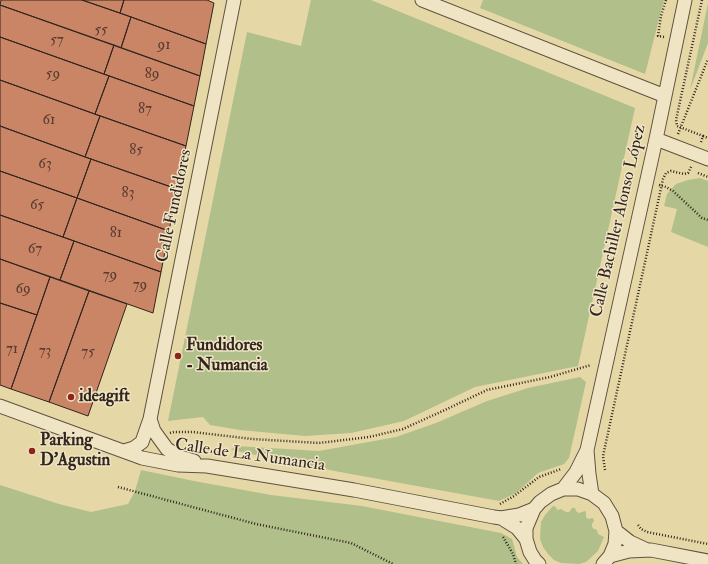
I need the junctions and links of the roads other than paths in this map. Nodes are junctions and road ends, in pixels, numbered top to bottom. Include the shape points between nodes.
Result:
1 (234, 0) edge
2 (422, 0) edge
3 (685, 0) edge
4 (665, 96) junction
5 (656, 139) junction
6 (702, 157) edge
7 (0, 406) edge
8 (150, 419) junction
9 (586, 450) junction
10 (124, 451) junction
11 (207, 466) junction
12 (564, 489) junction
13 (592, 494) junction
14 (534, 509) junction
15 (498, 518) junction
16 (616, 531) junction
17 (526, 539) junction
18 (647, 550) junction
19 (606, 560) edge
20 (708, 561) edge
21 (539, 564) edge

1 - 8 street, Calle Fundidores
2 - 4 street
3 - 4 street, Calle Bachiller Alonso López
4 - 5 street, Calle Bachiller Alonso López
5 - 6 street
5 - 9 street, Calle Bachiller Alonso López
7 - 10 street, Calle de La Numancia
8 - 10 street, Calle Fundidores via 142,442
8 - 11 street via 167,449 180,457
9 - 12 street, Calle Bachiller Alonso López via 576,472
9 - 13 street, Calle Bachiller Alonso López
10 - 11 street, Calle de La Numancia via 142,458 178,465
11 - 15 street, Calle de La Numancia via 354,490
12 - 13 street via 578,489
12 - 14 street via 551,494
13 - 16 street via 604,503 612,516
14 - 15 street, Calle de La Numancia via 519,515
14 - 17 street via 526,528
15 - 17 street, Calle de La Numancia via 517,528
16 - 18 street via 630,542
16 - 19 street via 614,544
17 - 21 street via 530,552
18 - 19 street via 629,551
18 - 20 street

